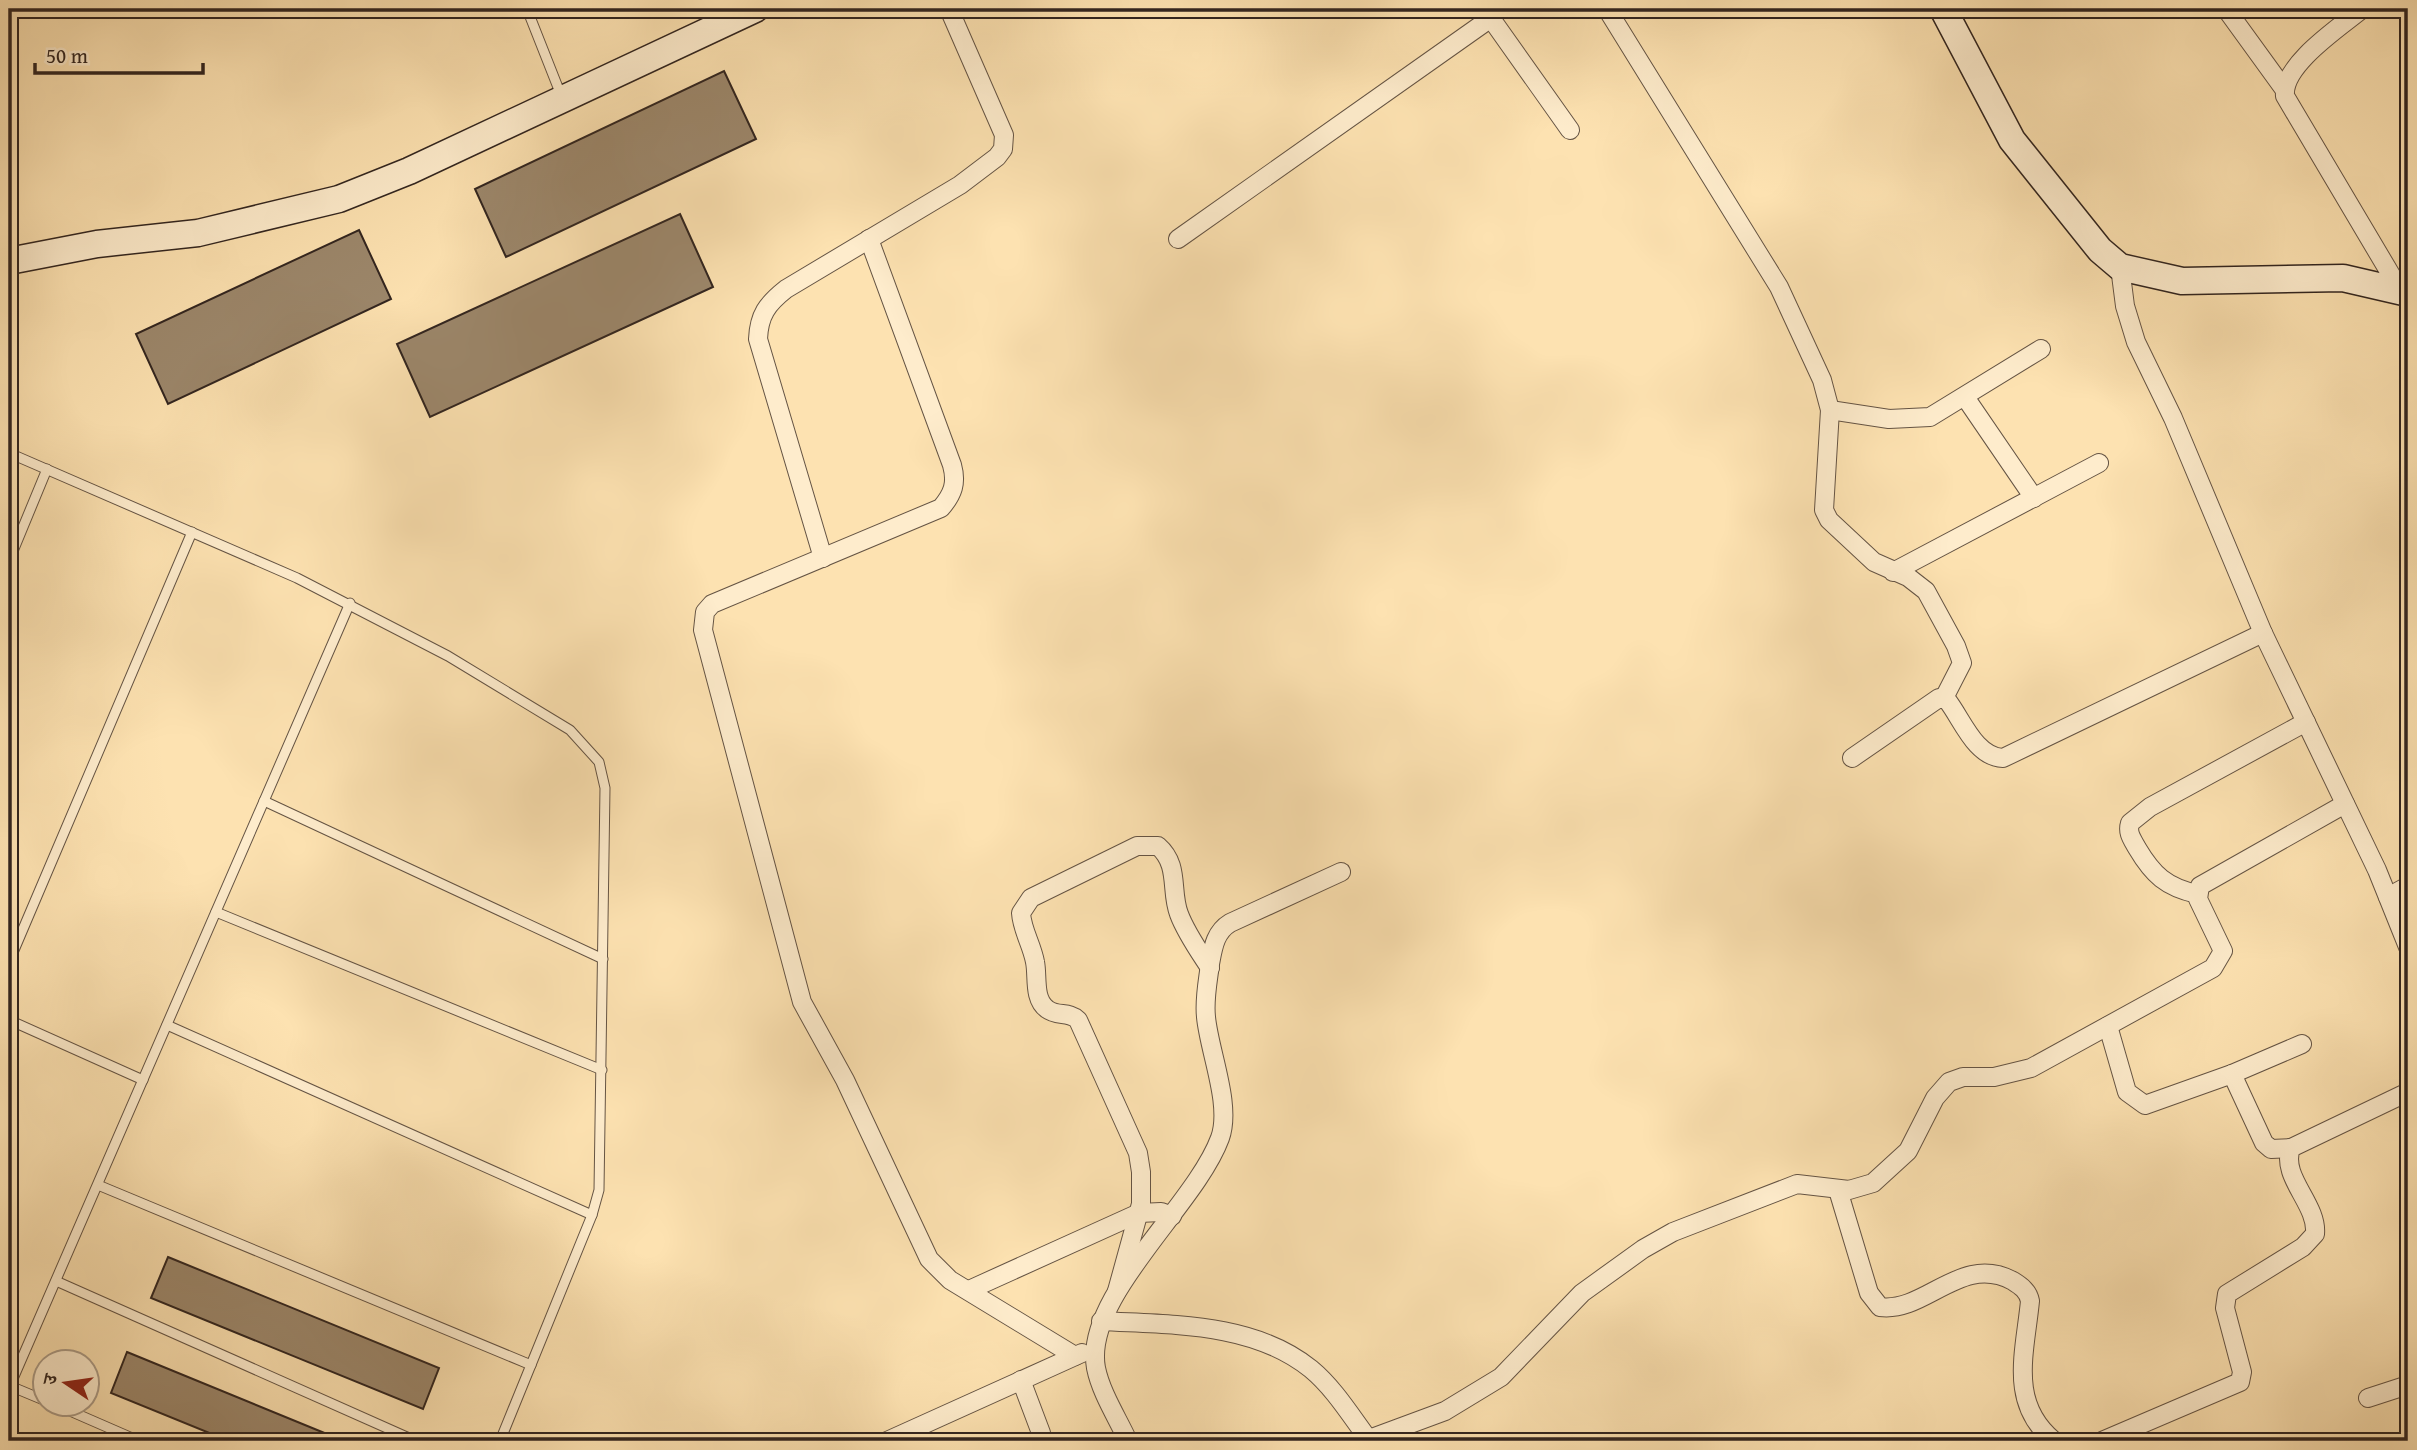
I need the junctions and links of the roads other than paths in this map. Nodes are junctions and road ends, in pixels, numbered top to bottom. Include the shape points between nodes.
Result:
1 (527, 9) edge
2 (755, 9) edge
3 (949, 9) edge
4 (1607, 9) edge
5 (1942, 9) edge
6 (2226, 9) edge
7 (2362, 9) edge
8 (1487, 13) edge
9 (2284, 89) junction
10 (562, 97) junction
11 (1570, 130) dead end
12 (869, 239) junction
13 (1178, 239) dead end
14 (9, 261) edge
15 (2120, 267) junction
16 (2404, 291) edge
17 (2041, 349) dead end
18 (1965, 397) junction
19 (1830, 410) junction
20 (9, 453) edge
21 (2099, 463) dead end
22 (47, 469) junction
23 (2034, 498) junction
24 (192, 532) junction
25 (823, 558) junction
26 (9, 561) edge
27 (1893, 572) junction
28 (350, 603) junction
29 (2263, 633) junction
30 (1944, 698) junction
31 (2306, 722) junction
32 (1852, 758) dead end
33 (264, 801) junction
34 (2345, 804) junction
35 (1341, 872) dead end
36 (2408, 886) edge
37 (2197, 894) junction
38 (2388, 897) junction
39 (216, 912) junction
40 (2408, 947) edge
41 (603, 959) junction
42 (9, 962) edge
43 (1210, 968) junction
44 (9, 1020) edge
45 (167, 1025) junction
46 (2108, 1026) junction
47 (2302, 1044) dead end
48 (602, 1070) junction
49 (2232, 1074) junction
50 (143, 1080) junction
51 (2408, 1091) edge
52 (2291, 1148) junction
53 (98, 1185) junction
54 (1838, 1190) junction
55 (1139, 1213) junction
56 (592, 1215) junction
57 (1172, 1216) junction
58 (56, 1281) junction
59 (969, 1290) junction
60 (1117, 1291) junction
61 (1101, 1321) junction
62 (1095, 1346) junction
63 (1075, 1356) junction
64 (531, 1365) junction
65 (1021, 1380) junction
66 (2408, 1385) edge
67 (9, 1387) edge
68 (32, 1396) edge
69 (2368, 1398) dead end
70 (85, 1418) edge
71 (2047, 1438) edge
72 (139, 1441) edge
73 (416, 1441) edge
74 (500, 1441) edge
75 (887, 1441) edge
76 (1041, 1441) edge
77 (1129, 1441) edge
78 (1366, 1441) edge
79 (2102, 1441) edge

1 - 10 lane
2 - 10 street
3 - 12 street via 1004,135 1003,149 960,185
4 - 19 street via 1779,287 1822,380
5 - 15 street via 2012,140 2100,250
6 - 9 street
7 - 9 street via 2307,54
8 - 11 street
8 - 13 street
9 - 16 street via 2291,111
10 - 14 street via 339,199 198,233 97,244
12 - 25 street via 786,289 765,307 758,322 758,339
12 - 25 street via 952,465 954,488 941,508
15 - 16 street via 2182,281 2343,278
15 - 29 street via 2136,342 2173,418
17 - 18 street
18 - 19 street via 1930,417 1889,419
18 - 23 street
19 - 27 street via 1824,510 1863,553
20 - 22 lane
21 - 23 street
22 - 24 lane
22 - 26 lane
23 - 27 street
24 - 28 lane
24 - 42 lane
25 - 59 street via 712,604 703,620 704,630 802,1002 845,1080 929,1259 950,1280
27 - 30 street via 1926,591 1961,655 1956,679
28 - 33 lane
28 - 41 lane via 570,730 599,762 605,788
29 - 30 street via 2003,758 1982,750
29 - 31 street
30 - 32 street via 1935,699
31 - 34 street
31 - 37 street via 2150,807 2130,823 2130,836 2157,877
33 - 39 lane
33 - 41 lane
34 - 37 street via 2204,881
34 - 38 street
35 - 43 street via 1224,926 1216,937
36 - 38 street
37 - 46 street via 2223,951 2218,964
38 - 40 street
39 - 45 lane
39 - 48 lane
41 - 48 lane
43 - 55 street via 1180,918 1174,898 1175,877 1164,851 1151,844 1137,846 1031,898 1021,913 1043,1005 1078,1020 1138,1153
43 - 57 street via 1205,1015 1223,1121 1207,1163
44 - 50 lane
45 - 50 lane
45 - 56 lane
46 - 49 street via 2127,1092 2138,1102 2153,1104
46 - 54 street via 2031,1068 1949,1082 1935,1098 1908,1151 1873,1183
47 - 49 street
48 - 56 lane via 601,1165
49 - 52 street via 2264,1143 2271,1149
50 - 53 lane
51 - 52 street
52 - 79 street via 2290,1167 2314,1218 2315,1234 2303,1247 2227,1294 2225,1308 2242,1372 2240,1382
53 - 58 lane
53 - 64 lane
54 - 71 street via 1869,1293 1880,1307 1896,1306 1978,1273 1999,1275 2024,1289 2030,1301 2022,1391
54 - 78 street via 1797,1184 1673,1232 1582,1293 1501,1377 1444,1411
55 - 57 street
55 - 59 street
55 - 60 street
56 - 64 lane
57 - 60 street
58 - 67 lane
58 - 73 lane
59 - 63 street
60 - 61 street
61 - 62 street
61 - 78 street via 1206,1327 1279,1351 1312,1370
62 - 63 street
62 - 77 street via 1096,1369
63 - 65 street
64 - 74 lane
65 - 75 street
65 - 76 street
66 - 69 street
67 - 68 lane
70 - 72 lane

